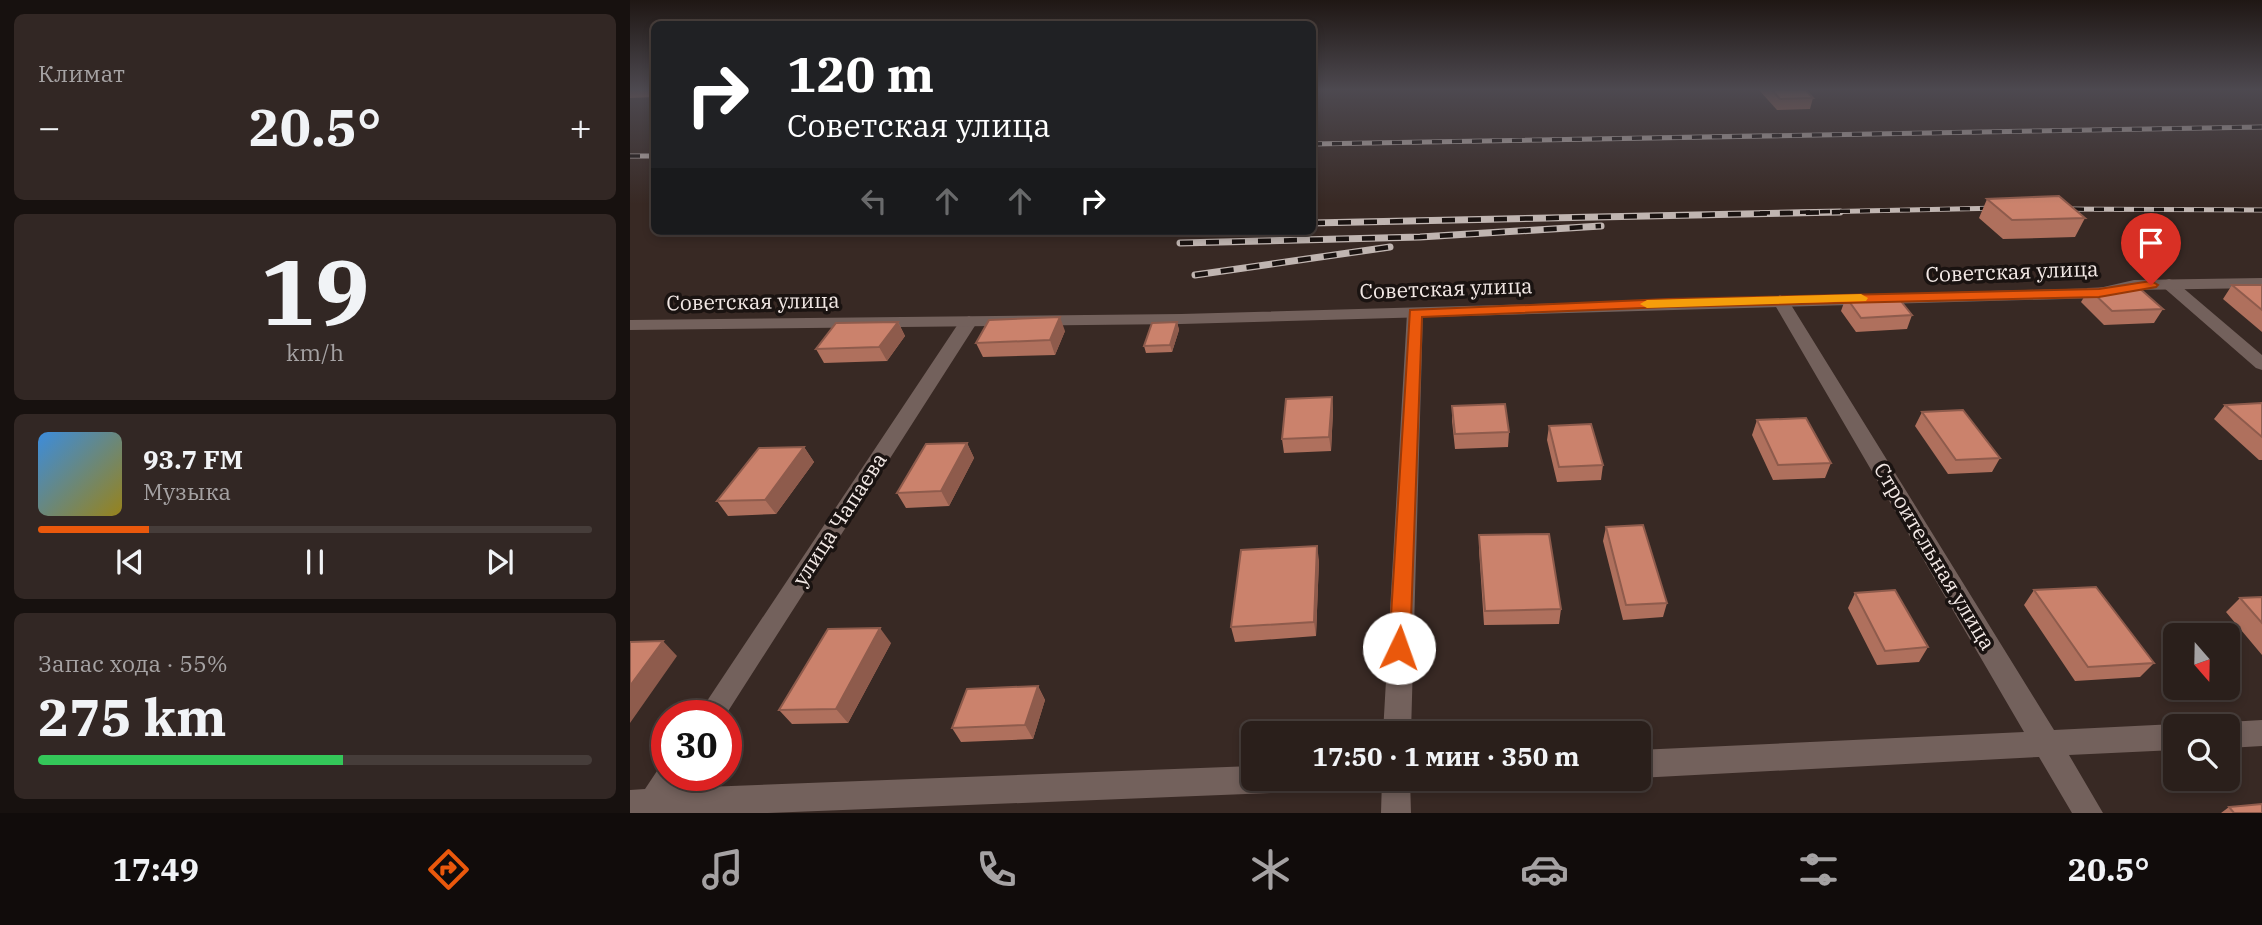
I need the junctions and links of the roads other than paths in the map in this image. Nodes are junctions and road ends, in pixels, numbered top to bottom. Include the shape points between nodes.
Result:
1 (2262, 283) edge
2 (2169, 284) junction
3 (1780, 300) junction
4 (1415, 313) junction
5 (969, 321) junction
6 (630, 325) edge
7 (2262, 364) edge
8 (720, 700) edge
9 (1398, 721) edge
10 (2262, 733) edge
11 (2240, 734) edge
12 (2163, 738) edge
13 (2048, 744) junction
14 (1651, 763) edge
15 (1241, 780) edge
16 (657, 791) edge
17 (1396, 791) edge
18 (643, 807) edge
19 (1396, 813) edge
20 (2088, 813) edge

1 - 2 street, Советская улица
2 - 3 street, Советская улица via 2099,293
2 - 7 street
3 - 4 street, Советская улица
3 - 13 street, Строительная улица
4 - 5 street, Советская улица
4 - 9 street
5 - 6 street, Советская улица
5 - 8 street, улица Чапаева
10 - 11 street
12 - 13 street
13 - 14 street
13 - 20 street, Строительная улица
15 - 18 street
16 - 18 street
17 - 19 street

